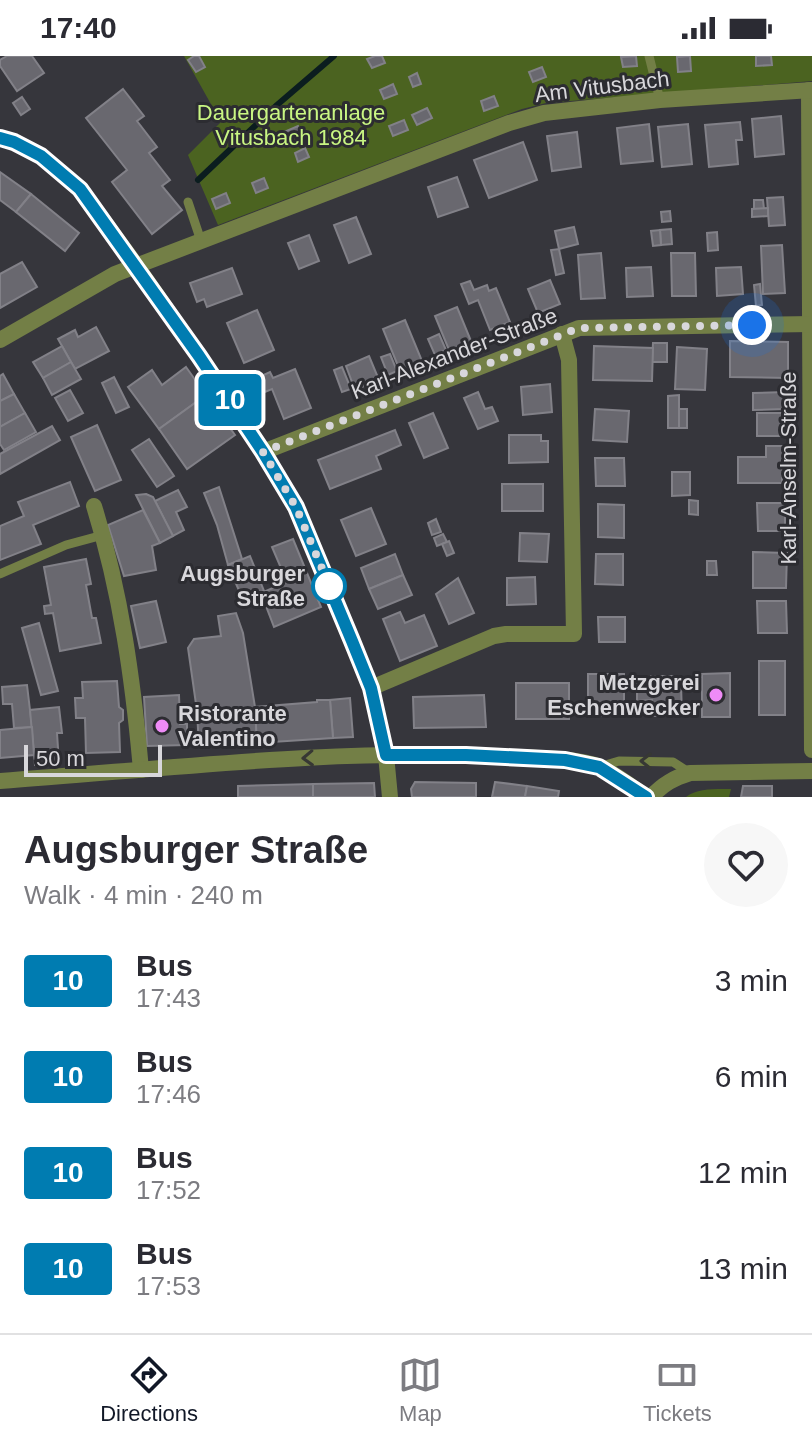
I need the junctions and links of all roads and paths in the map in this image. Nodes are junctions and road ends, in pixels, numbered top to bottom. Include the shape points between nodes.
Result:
1 (649, 56) edge
2 (811, 90) edge
3 (660, 100) junction
4 (0, 138) edge
5 (188, 202) dead end
6 (201, 241) junction
7 (136, 265) junction
8 (811, 324) edge
9 (562, 334) junction
10 (0, 340) edge
11 (263, 452) junction
12 (94, 506) dead end
13 (811, 532) edge
14 (103, 535) junction
15 (0, 574) edge
16 (371, 688) junction
17 (812, 750) edge
18 (386, 755) junction
19 (599, 767) junction
20 (141, 770) junction
21 (812, 771) edge
22 (690, 773) junction
23 (0, 781) edge
24 (390, 797) edge
25 (648, 797) edge

1 - 3 lane
2 - 3 street, Am Vitusbach
2 - 8 street, Karl-Anselm-Straße
3 - 6 street, Am Vitusbach via 544,113 509,123
4 - 7 street via 41,156 80,189
5 - 6 lane
6 - 7 street, Am Vitusbach
7 - 10 street, Am Vitusbach
7 - 11 street
8 - 9 street, Karl-Alexander-Straße via 579,328
8 - 13 street, Karl-Anselm-Straße
9 - 11 street, Karl-Alexander-Straße
9 - 16 street via 569,360 574,634 494,636
11 - 16 street via 296,507
12 - 14 street
13 - 17 street, Karl-Anselm-Straße
14 - 15 lane
14 - 20 street via 131,676
16 - 18 street
18 - 19 street via 565,760
18 -> 20 street
18 - 24 street
22 -> 19 lane via 673,762 619,761
19 - 25 street
20 - 23 street
21 - 22 street
22 - 25 street

